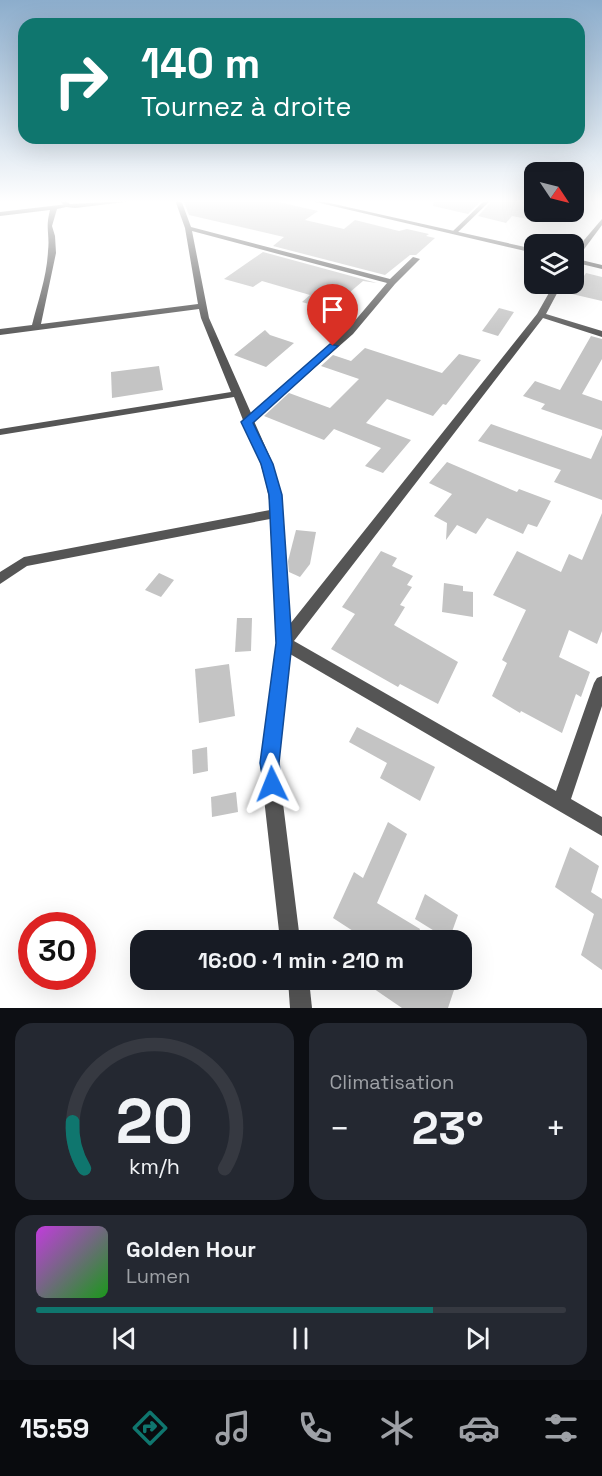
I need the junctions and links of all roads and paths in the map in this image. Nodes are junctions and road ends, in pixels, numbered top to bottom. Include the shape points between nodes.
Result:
1 (52, 247) edge
2 (192, 247) edge
3 (260, 247) edge
4 (416, 259) dead end
5 (584, 262) edge
6 (602, 267) edge
7 (392, 282) junction
8 (553, 294) edge
9 (203, 306) junction
10 (541, 315) junction
11 (36, 328) junction
12 (0, 332) edge
13 (602, 334) edge
14 (236, 394) junction
15 (247, 422) junction
16 (0, 432) edge
17 (276, 513) junction
18 (0, 578) edge
19 (284, 643) junction
20 (602, 683) edge
21 (561, 803) junction
22 (602, 827) edge
23 (289, 930) edge
24 (300, 990) edge
25 (301, 1008) edge

1 - 11 street
2 - 9 street
3 - 7 street
4 - 7 street
5 - 6 street
7 - 15 street via 351,332
8 - 10 street
9 - 11 street
9 - 14 street
10 - 13 street
10 - 19 street
11 - 12 street
14 - 15 street
14 - 16 street
15 - 17 street via 267,464
17 - 18 street via 24,562
17 - 19 street
19 - 21 street
19 - 23 street via 270,763
20 - 21 street
21 - 22 street
24 - 25 street

